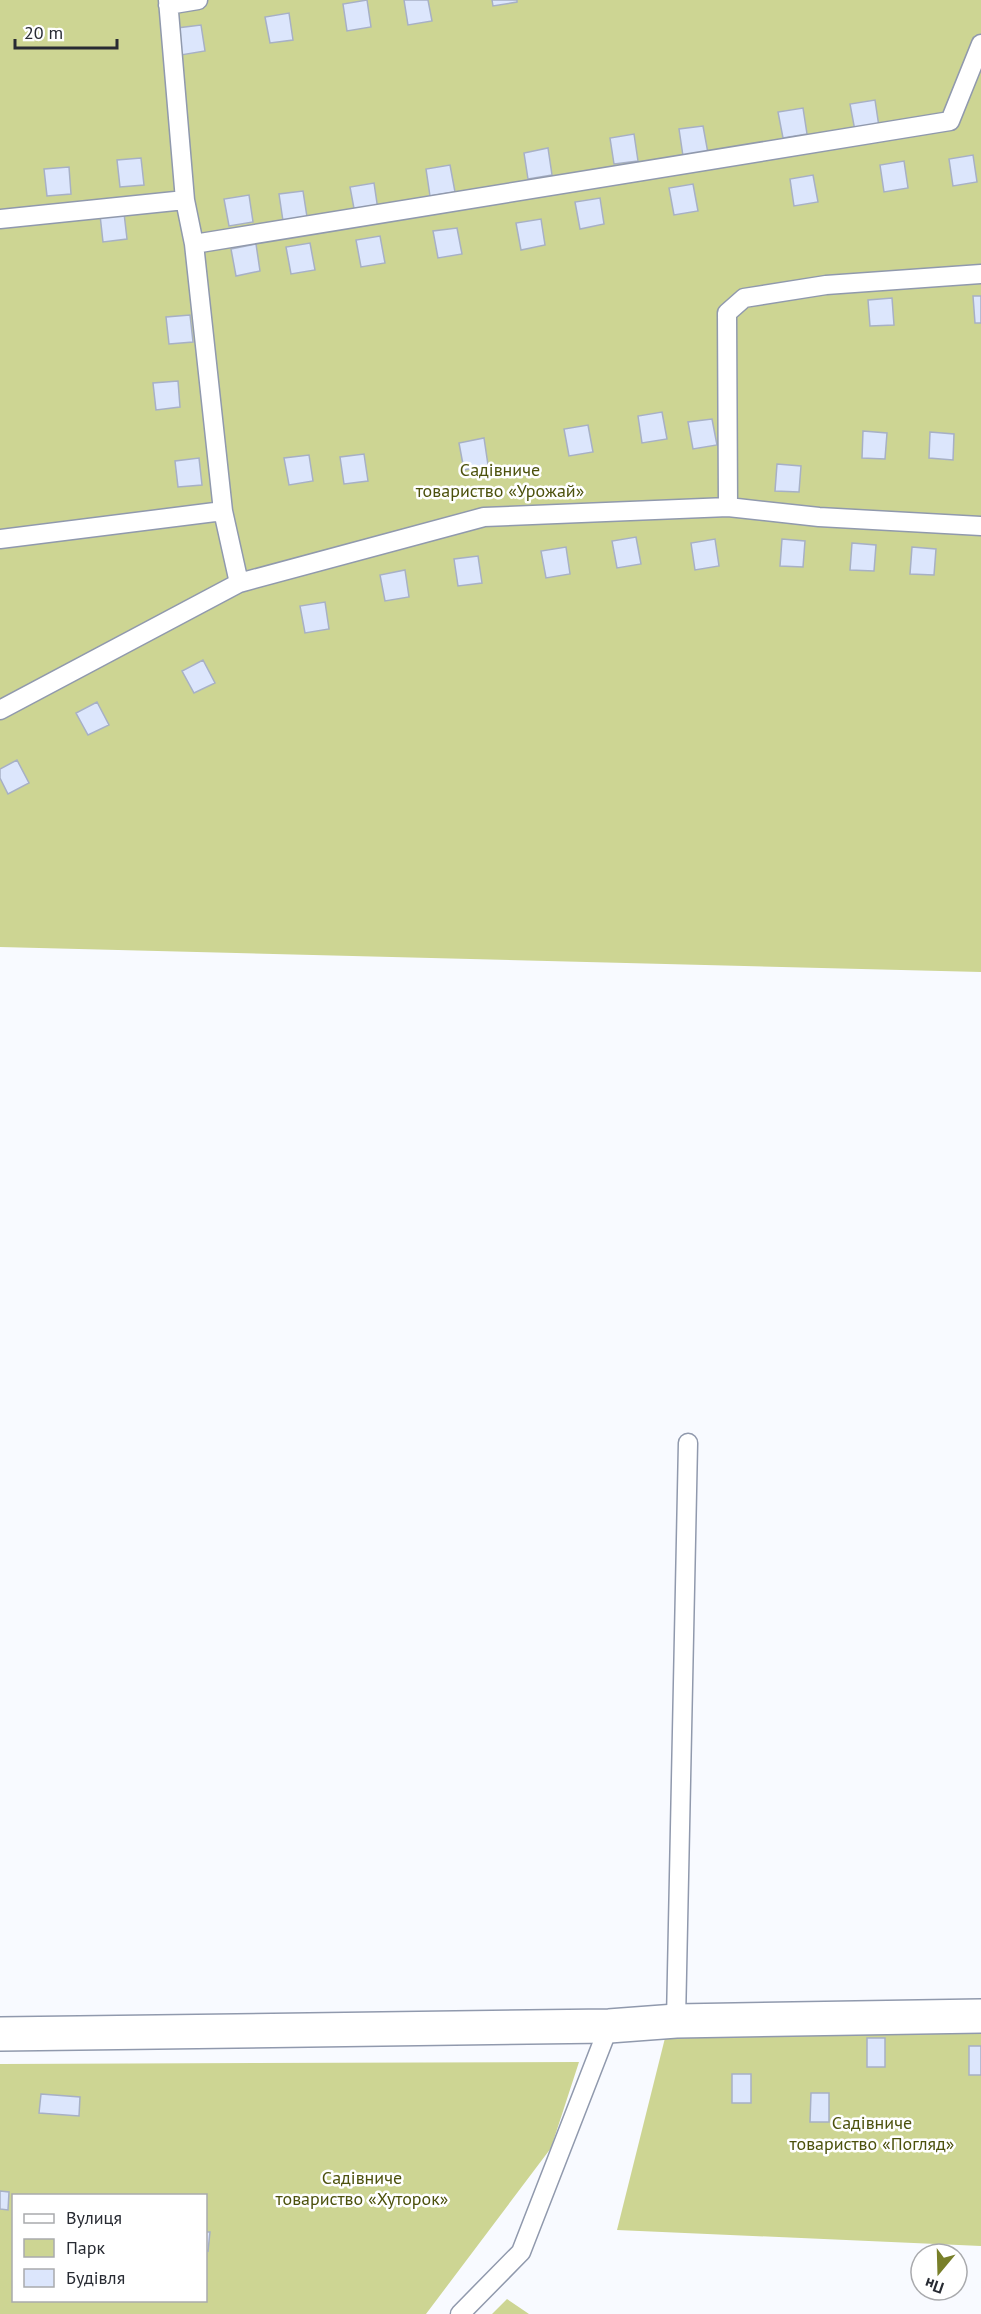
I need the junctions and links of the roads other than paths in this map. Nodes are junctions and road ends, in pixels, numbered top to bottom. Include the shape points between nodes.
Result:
1 (198, 0) edge
2 (168, 2) edge
3 (981, 44) edge
4 (185, 200) junction
5 (0, 219) edge
6 (194, 244) junction
7 (981, 274) edge
8 (728, 507) junction
9 (223, 511) junction
10 (981, 526) edge
11 (0, 539) edge
12 (239, 583) junction
13 (0, 710) edge
14 (688, 1443) dead end
15 (981, 2016) edge
16 (676, 2021) junction
17 (609, 2026) junction
18 (0, 2034) edge
19 (460, 2314) edge

1 - 2 lane
2 - 4 lane
3 - 6 lane via 950,121
4 - 5 lane
4 - 6 lane
6 - 9 lane
7 - 8 lane via 826,285 744,298 726,313
8 - 10 lane via 819,517
8 - 12 lane via 484,517
9 - 11 lane
9 - 12 lane
12 - 13 lane
14 - 16 lane
15 - 16 street
16 - 17 street
17 - 18 street
17 - 19 lane via 521,2252

